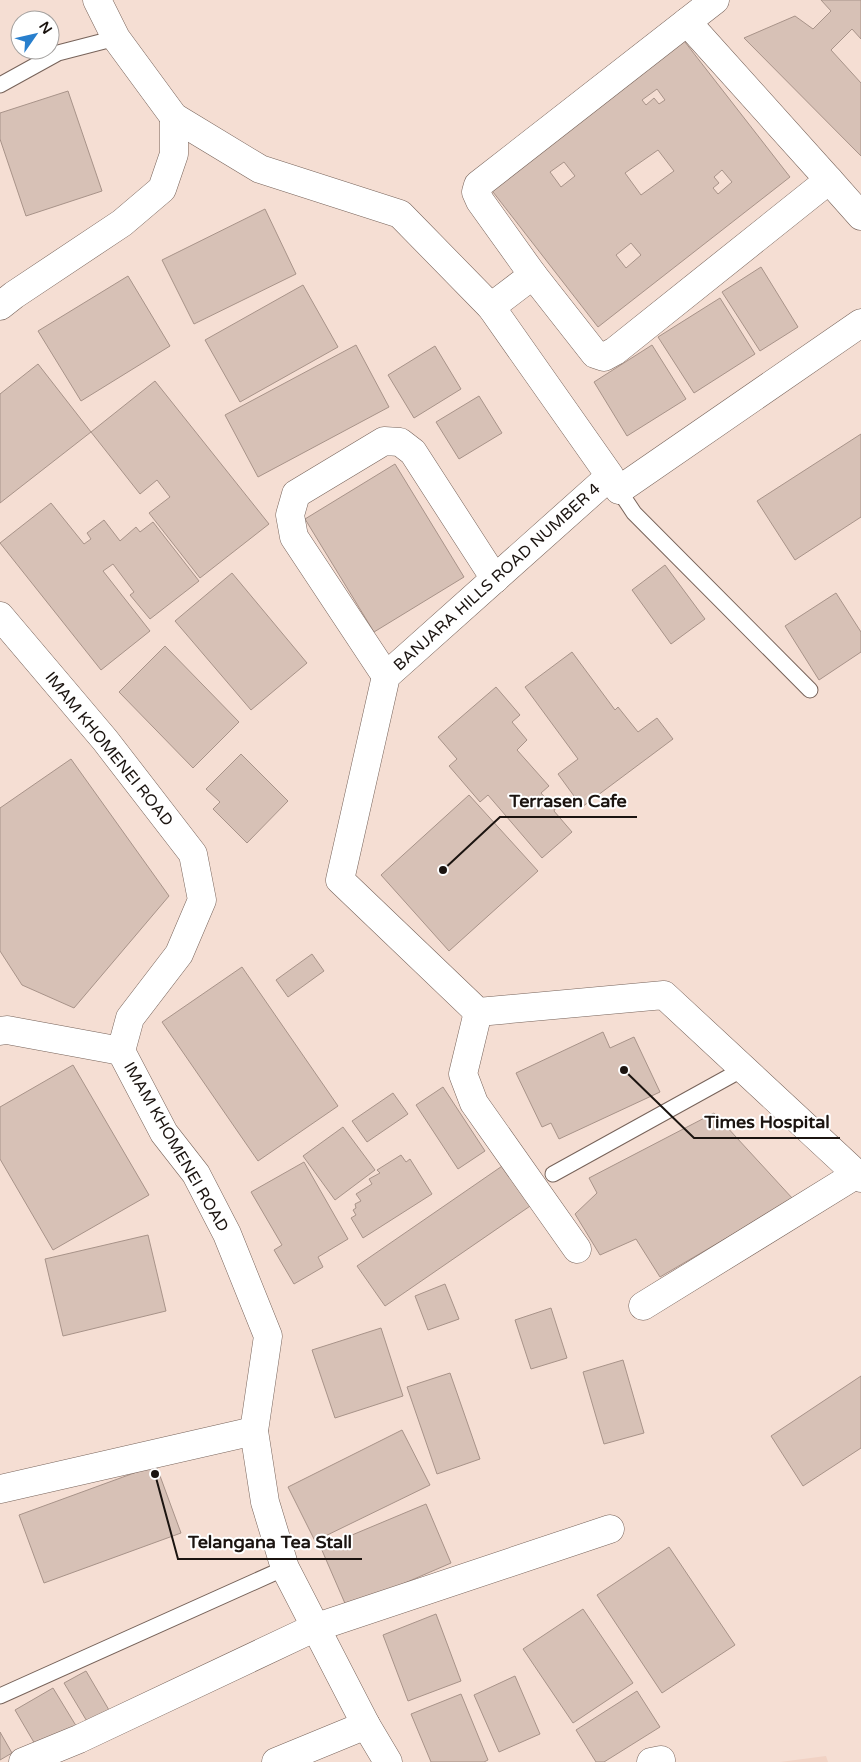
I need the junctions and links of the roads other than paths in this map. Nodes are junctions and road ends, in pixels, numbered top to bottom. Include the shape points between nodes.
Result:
1 (98, 0) edge
2 (715, 0) edge
3 (687, 22) junction
4 (116, 38) junction
5 (0, 85) edge
6 (174, 117) junction
7 (829, 180) junction
8 (861, 216) edge
9 (533, 275) junction
10 (5, 298) edge
11 (491, 308) junction
12 (861, 323) edge
13 (615, 483) junction
14 (495, 579) junction
15 (0, 616) edge
16 (386, 676) junction
17 (810, 690) dead end
18 (478, 1012) junction
19 (2, 1027) edge
20 (121, 1051) junction
21 (743, 1069) junction
22 (553, 1174) dead end
23 (859, 1176) edge
24 (577, 1249) dead end
25 (643, 1306) dead end
26 (254, 1432) junction
27 (0, 1489) edge
28 (610, 1529) dead end
29 (285, 1568) junction
30 (314, 1628) junction
31 (0, 1696) edge
32 (366, 1725) junction
33 (23, 1762) edge
34 (276, 1762) edge
35 (388, 1762) edge

1 - 4 street
2 - 3 street
3 - 7 street
3 - 9 street via 478,186 476,192 480,201
4 - 5 lane via 58,53
4 - 6 street
6 - 10 street via 174,154 162,189 122,223
6 - 11 street, BANJARA HILLS ROAD NUMBER 4 via 260,169 400,214
7 - 8 street
7 - 9 street via 615,352 604,357 595,354
9 - 11 street
11 - 13 street, BANJARA HILLS ROAD NUMBER 4
12 - 13 street
13 - 14 street, BANJARA HILLS ROAD NUMBER 4
13 - 17 lane via 634,513
14 - 16 street, BANJARA HILLS ROAD NUMBER 4
14 - 16 street via 413,452 400,442 384,441 296,494 290,515 294,537
15 - 20 street, IMAM KHOMENEI ROAD via 105,740 193,854 202,900 179,954 130,1018
16 - 18 street, BANJARA HILLS ROAD NUMBER 4 via 340,880
18 - 21 street via 664,995
18 - 24 street via 463,1074 474,1103
19 - 20 street
20 - 26 street, IMAM KHOMENEI ROAD via 164,1133 196,1174 227,1234 268,1336
21 - 22 lane
21 - 23 street
23 - 25 street
26 - 27 street
26 - 29 street, IMAM KHOMENEI ROAD via 265,1502
28 - 30 street
29 - 30 street, IMAM KHOMENEI ROAD
29 - 31 lane
30 - 32 street, IMAM KHOMENEI ROAD
30 - 33 street
32 - 34 street
32 - 35 street, IMAM KHOMENEI ROAD

